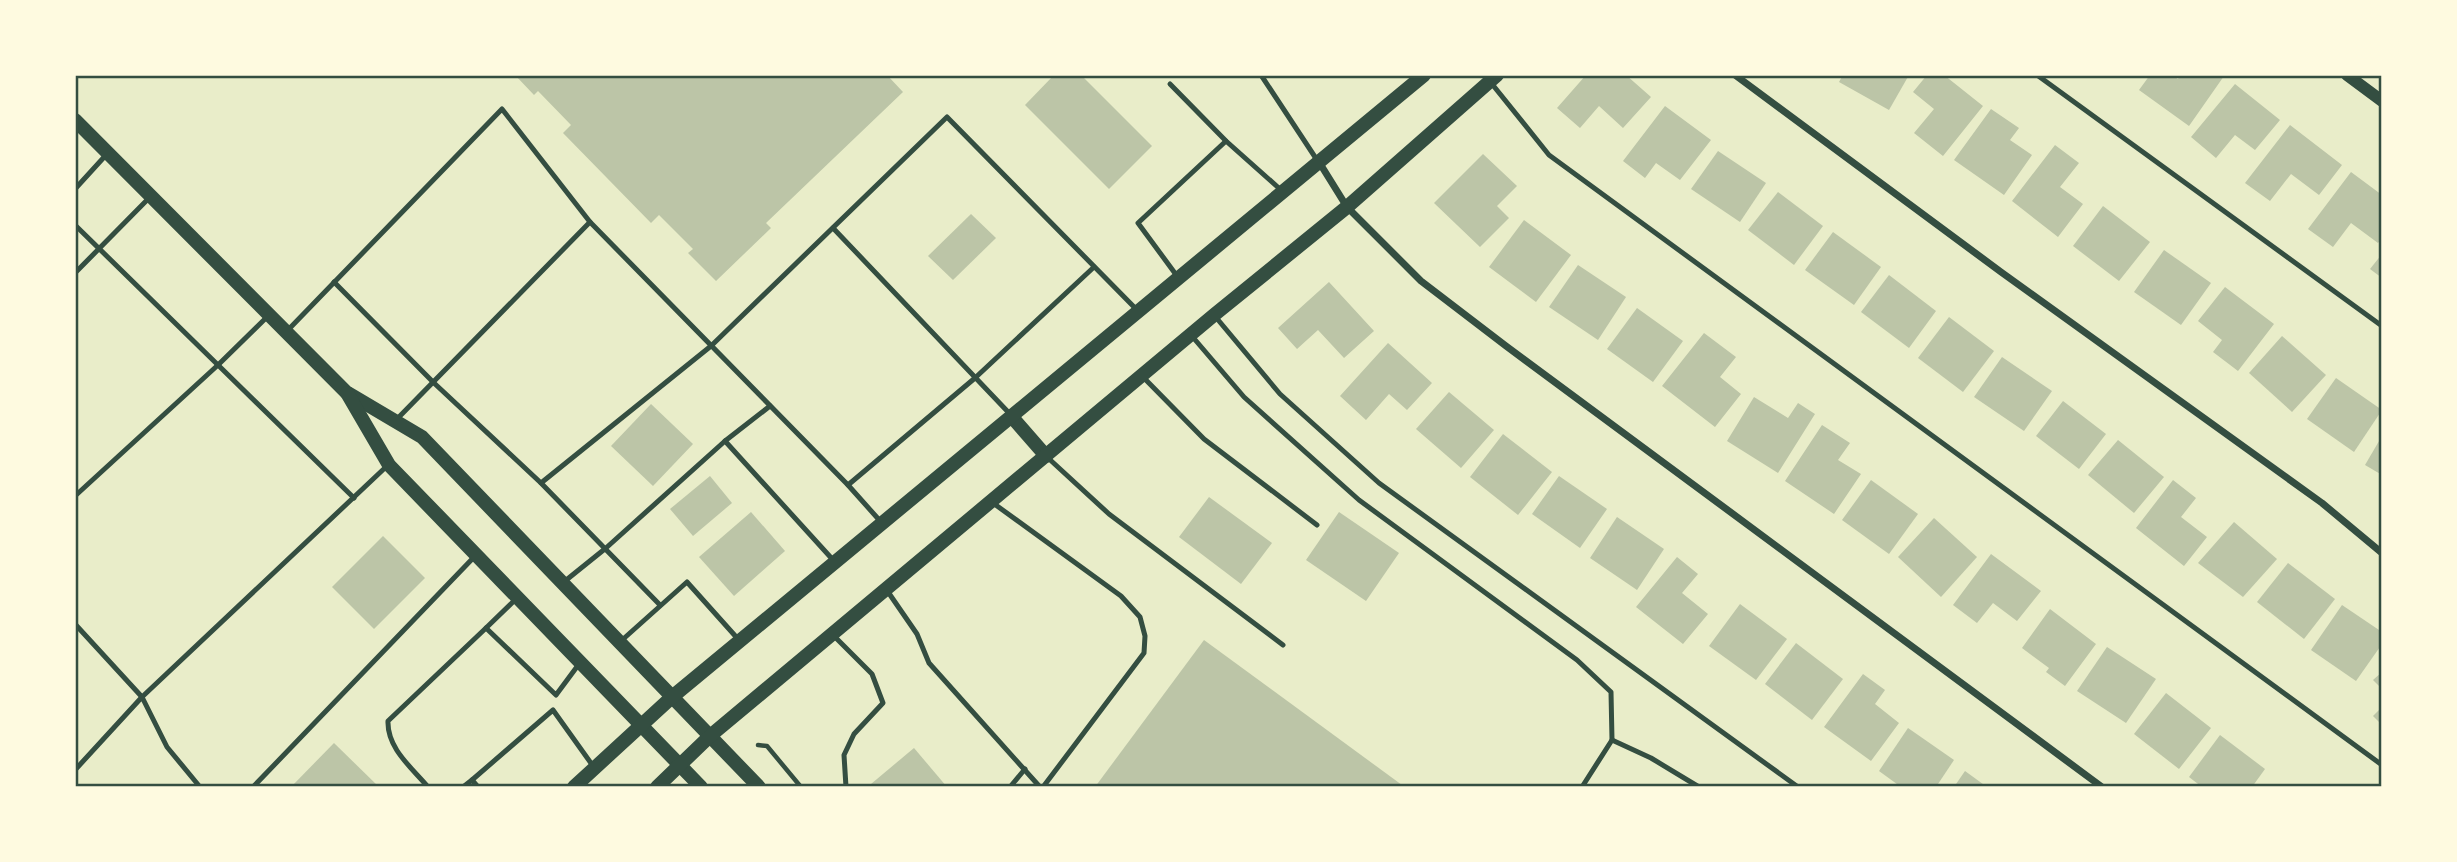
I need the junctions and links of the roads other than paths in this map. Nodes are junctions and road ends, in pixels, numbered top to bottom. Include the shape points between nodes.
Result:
1 (1261, 75) edge
2 (1735, 75) edge
3 (2036, 75) edge
4 (2347, 75) edge
5 (1414, 78) edge
6 (1493, 78) edge
7 (1170, 84) dead end
8 (2382, 100) edge
9 (75, 120) edge
10 (1226, 141) junction
11 (108, 152) junction
12 (1319, 162) junction
13 (75, 189) edge
14 (1283, 192) junction
15 (151, 196) junction
16 (1347, 207) junction
17 (590, 222) junction
18 (75, 225) edge
19 (833, 228) junction
20 (99, 248) junction
21 (1094, 267) junction
22 (75, 273) edge
23 (1179, 278) junction
24 (334, 282) junction
25 (1138, 312) junction
26 (269, 315) junction
27 (1214, 315) junction
28 (2382, 326) edge
29 (286, 332) junction
30 (1191, 335) junction
31 (711, 346) junction
32 (218, 365) junction
33 (1142, 376) junction
34 (975, 378) junction
35 (434, 383) junction
36 (346, 392) junction
37 (770, 406) junction
38 (1012, 417) junction
39 (395, 421) junction
40 (725, 441) junction
41 (1046, 456) junction
42 (389, 465) junction
43 (541, 483) junction
44 (848, 485) junction
45 (75, 496) edge
46 (354, 498) junction
47 (991, 501) junction
48 (882, 524) junction
49 (1317, 525) dead end
50 (606, 548) junction
51 (2382, 553) edge
52 (476, 555) junction
53 (835, 563) junction
54 (563, 583) junction
55 (886, 589) junction
56 (517, 598) junction
57 (660, 605) junction
58 (75, 624) edge
59 (486, 628) junction
60 (832, 634) junction
61 (740, 642) junction
62 (619, 643) junction
63 (1283, 645) dead end
64 (579, 663) junction
65 (556, 695) junction
66 (142, 697) junction
67 (672, 697) junction
68 (553, 710) junction
69 (642, 727) junction
70 (710, 736) junction
71 (1612, 740) junction
72 (2382, 765) edge
73 (679, 766) junction
74 (595, 769) junction
75 (1025, 769) junction
76 (75, 770) edge
77 (472, 780) junction
78 (200, 787) edge
79 (253, 787) edge
80 (428, 787) edge
81 (463, 787) edge
82 (478, 787) edge
83 (574, 787) edge
84 (657, 787) edge
85 (701, 787) edge
86 (760, 787) edge
87 (846, 787) edge
88 (1010, 787) edge
89 (1042, 787) edge
90 (1581, 787) edge
91 (1699, 787) edge
92 (1798, 787) edge
93 (2102, 787) edge

1 - 12 lane
2 - 51 street via 2322,503
3 - 28 lane
4 - 8 street
5 - 12 main road
6 - 16 main road
6 - 72 lane via 1549,155
7 - 10 lane
9 - 11 main road
10 - 14 lane
10 - 23 lane via 1138,223
11 - 13 lane
11 - 15 main road
12 - 14 main road
12 - 16 street
14 - 23 main road
15 - 20 lane
15 - 26 main road
16 - 27 main road
16 - 93 street via 1422,281 1506,346
17 - 24 lane via 502,108
17 - 31 lane
17 - 35 lane
18 - 20 lane
19 - 21 lane via 947,117
19 - 31 lane
19 - 34 lane
20 - 22 lane
20 - 32 lane
21 - 25 lane
21 - 34 lane
23 - 25 main road
24 - 29 lane
24 - 35 lane
25 - 38 main road
26 - 29 main road
26 - 32 lane
27 - 30 main road
27 - 92 lane via 1280,394 1379,483
29 - 36 main road
30 - 33 main road
30 - 71 lane via 1244,397 1359,500 1577,660 1611,692
31 - 37 lane
31 - 43 lane
32 - 45 lane
32 - 46 lane
33 - 41 main road
33 - 49 lane via 1204,439
34 - 38 lane
34 - 44 lane
35 - 39 lane
35 - 43 lane
36 - 39 main road
36 - 42 main road
37 - 40 lane
37 - 44 lane
38 - 41 main road
38 - 48 main road
39 - 54 main road via 422,438
40 - 50 lane
40 - 53 lane
41 - 47 main road
41 - 63 lane via 1109,514
42 - 46 lane
42 - 52 main road
43 - 50 lane
44 - 48 lane
46 - 66 lane
47 - 55 main road
47 - 89 lane via 1121,596 1140,617 1145,636 1144,653
48 - 53 main road
50 - 54 lane
50 - 57 lane
52 - 56 main road
52 - 79 lane
53 - 61 main road
54 - 62 main road
55 - 60 main road
55 - 75 lane via 917,634 929,663
56 - 59 lane
56 - 64 main road
57 - 61 lane via 687,582
57 - 62 lane
58 - 66 lane
59 - 65 lane
59 - 80 lane via 388,721 391,743
60 - 70 main road
60 - 87 lane via 872,674 883,704 854,734 844,755
61 - 67 main road
62 - 67 main road
64 - 65 lane
64 - 69 main road
65 - 68 lane
66 - 76 lane
66 - 78 lane via 167,747
67 - 69 main road
67 - 70 main road
68 - 74 lane
68 - 77 lane
69 - 73 main road
69 - 74 main road
70 - 73 main road
70 - 86 main road
71 - 90 lane
71 - 91 lane
73 - 84 main road
73 - 85 main road
74 - 83 main road
75 - 88 lane
75 - 89 lane
77 - 81 lane
77 - 82 lane

